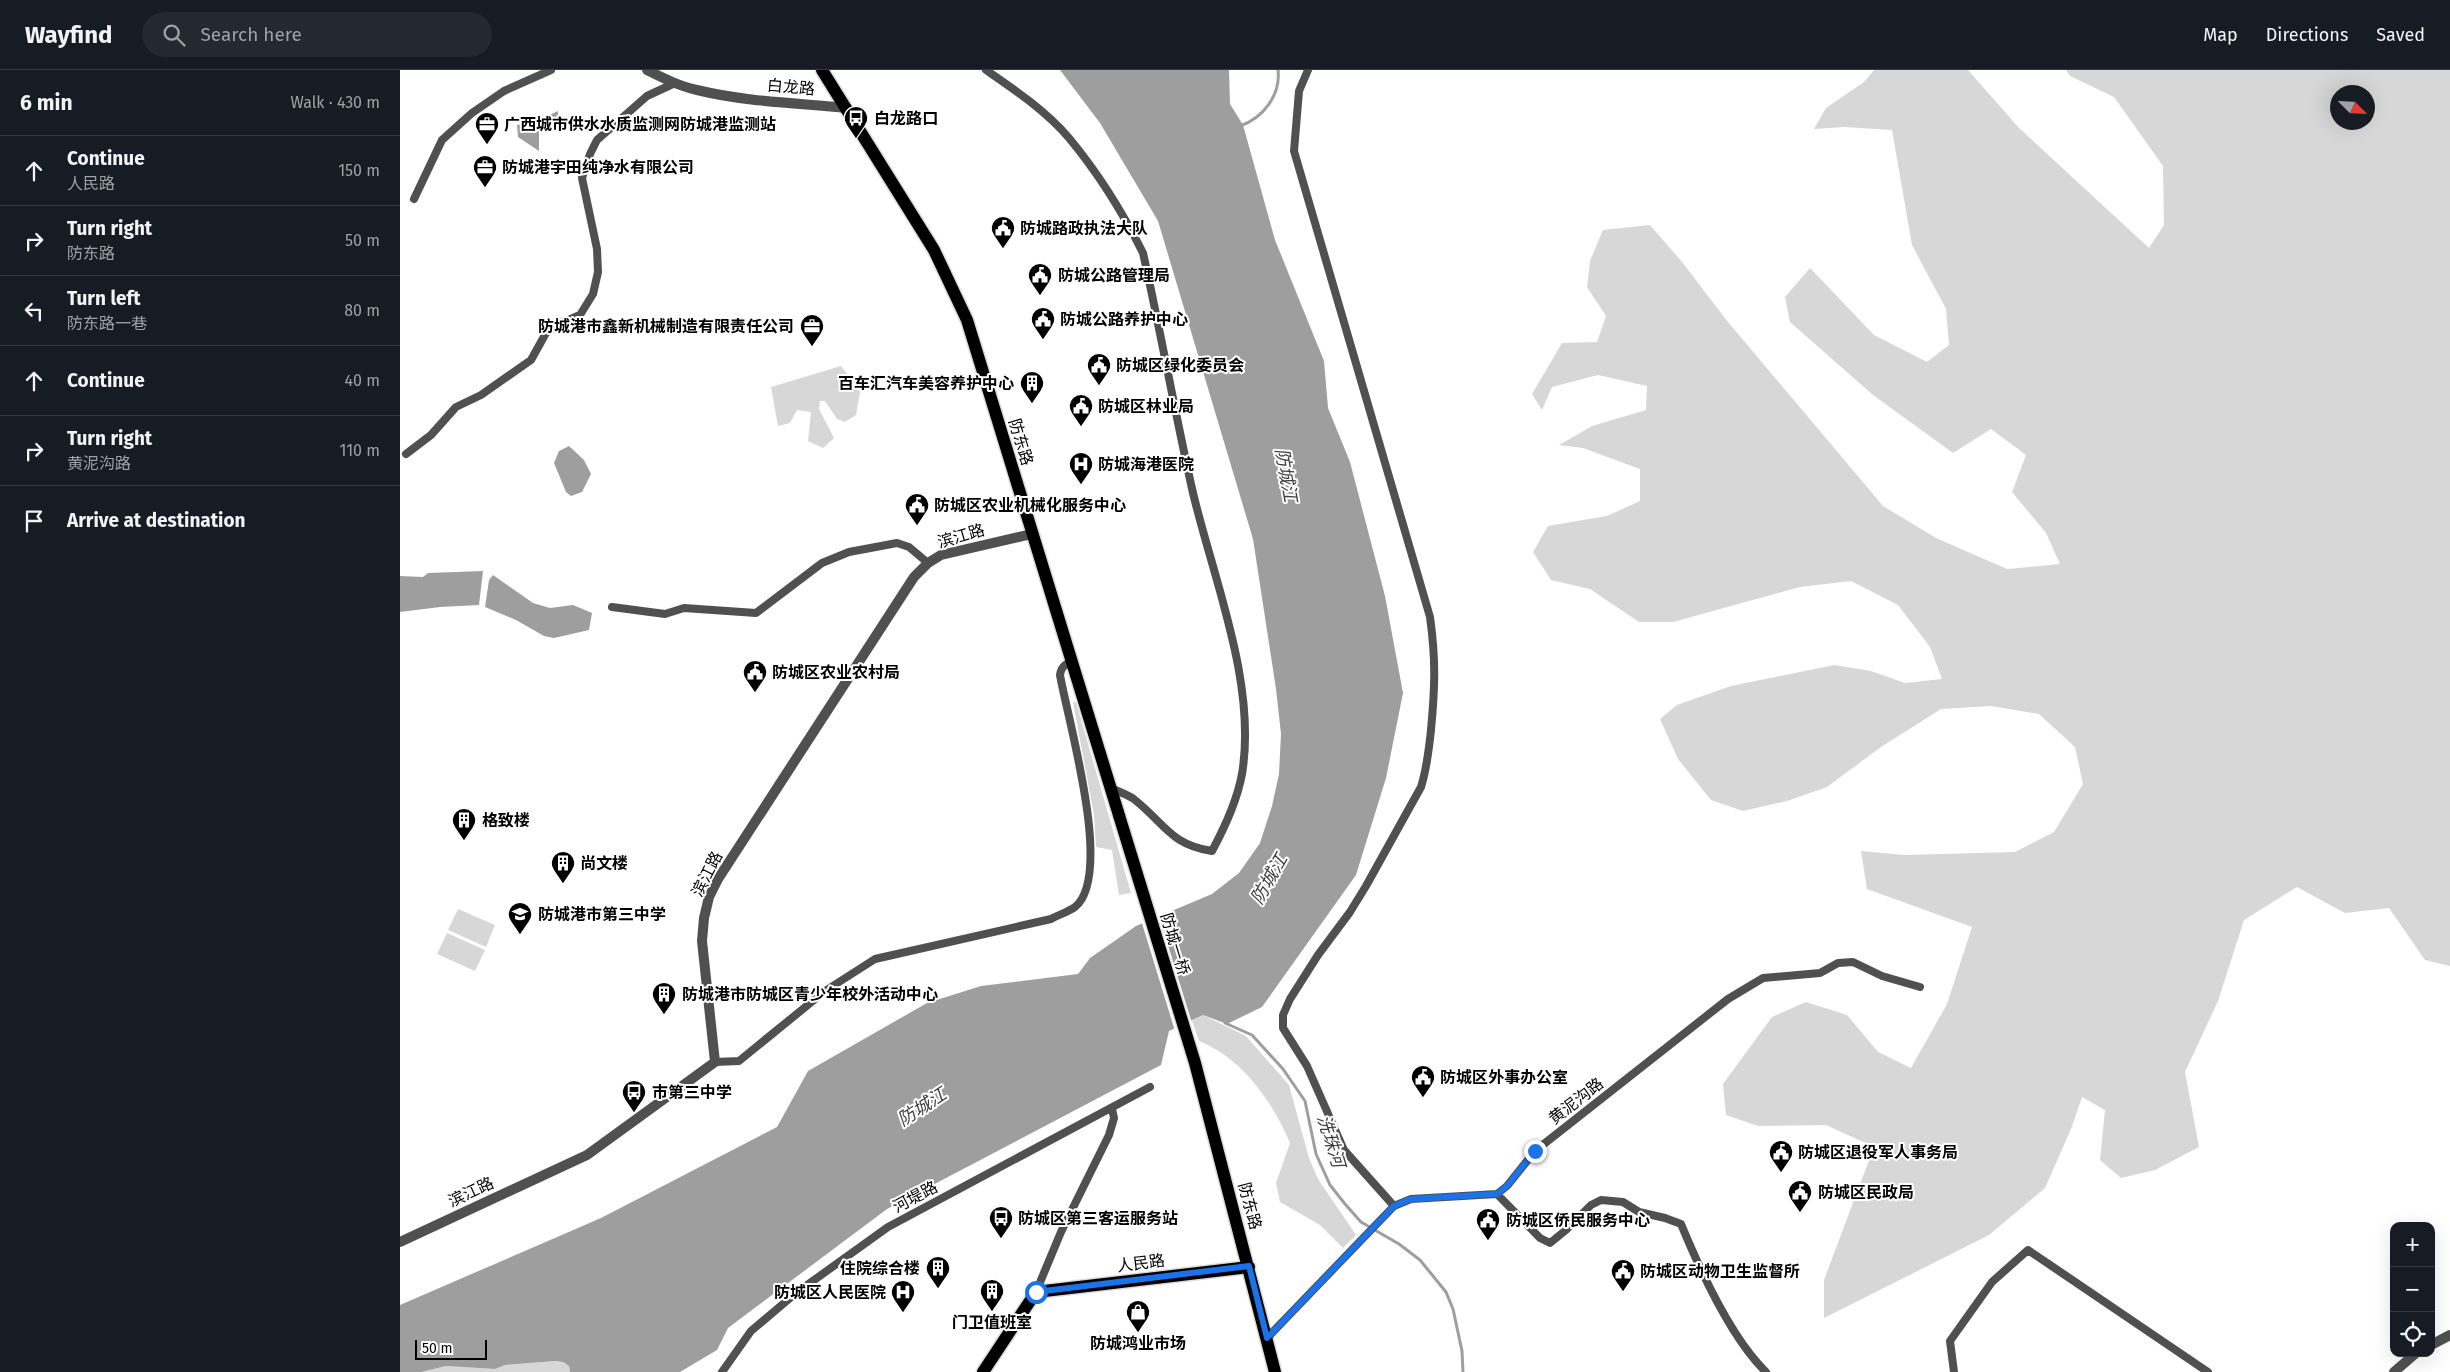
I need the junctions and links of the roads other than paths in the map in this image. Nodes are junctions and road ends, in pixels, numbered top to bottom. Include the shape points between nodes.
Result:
1 (551, 70) edge
2 (647, 70) edge
3 (822, 70) edge
4 (986, 70) edge
5 (1308, 70) edge
6 (675, 83) junction
7 (847, 108) junction
8 (414, 199) dead end
9 (406, 454) dead end
10 (1032, 534) junction
11 (928, 563) junction
12 (612, 607) dead end
13 (1072, 662) junction
14 (1110, 788) junction
15 (1129, 849) joint
16 (1920, 987) dead end
17 (1190, 1048) joint
18 (715, 1062) junction
19 (1150, 1087) dead end
20 (1112, 1109) junction
21 (1497, 1194) junction
22 (1394, 1206) junction
23 (400, 1242) edge
24 (1249, 1266) junction
25 (1036, 1292) junction
26 (2450, 1335) edge
27 (1267, 1338) junction
28 (2435, 1343) edge
29 (2411, 1357) edge
30 (722, 1372) edge
31 (983, 1372) edge
32 (1275, 1372) edge
33 (1766, 1372) edge
34 (1954, 1372) edge
35 (2208, 1372) edge
36 (2394, 1372) edge

1 - 8 street via 504,92 472,113 442,140
2 - 6 street, 白龙路
3 - 7 main road, 防东路
4 - 14 street via 1042,112 1068,138 1126,219 1144,253 1193,493 1241,678 1245,712 1242,773 1229,816 1212,851 1187,846 1134,799
5 - 22 street via 1299,91 1294,151 1430,617 1436,680 1427,770 1420,787 1350,912 1290,999 1283,1015 1283,1028 1307,1066 1344,1150
6 - 7 street, 白龙路 via 759,100
6 - 9 street via 648,96 597,140 590,154 582,178 597,249 598,272 593,294 580,316 561,323 546,334 531,360 481,395 456,407 431,435
7 - 10 main road, 防东路 via 934,250 967,320
10 - 11 street, 滨江路 via 954,551
10 - 13 main road, 防东路
11 - 12 street via 909,547 897,542 849,552 822,563 756,612 684,608 665,614
11 - 18 street, 滨江路 via 902,593 709,897 702,941
13 - 14 main road, 防东路
13 - 18 street via 1061,669 1060,676 1090,818 1091,850 1084,893 1075,907 1050,918 875,959 825,991 739,1061
14 - 15 main road, 防东路
15 - 17 main road, 防城一桥
16 - 21 street, 黄泥沟路 via 1882,976 1853,962 1838,963 1820,973 1763,978 1728,999 1535,1151
17 - 24 main road, 防东路
18 - 23 street, 滨江路 via 587,1155
19 - 20 street, 河堤路
20 - 25 street via 1114,1118 1109,1135 1060,1232
20 - 30 street, 河堤路 via 888,1227 796,1293 751,1331
21 - 22 street via 1411,1199
21 - 33 street via 1540,1238 1550,1243 1591,1205 1601,1200 1623,1202 1639,1212 1681,1224 1732,1328
22 - 27 street
24 - 25 main road, 人民路
24 - 27 main road, 防东路
25 - 31 main road
26 - 28 street
27 - 32 main road, 防东路
29 - 36 street
34 - 35 street via 1950,1341 1992,1282 2028,1250

